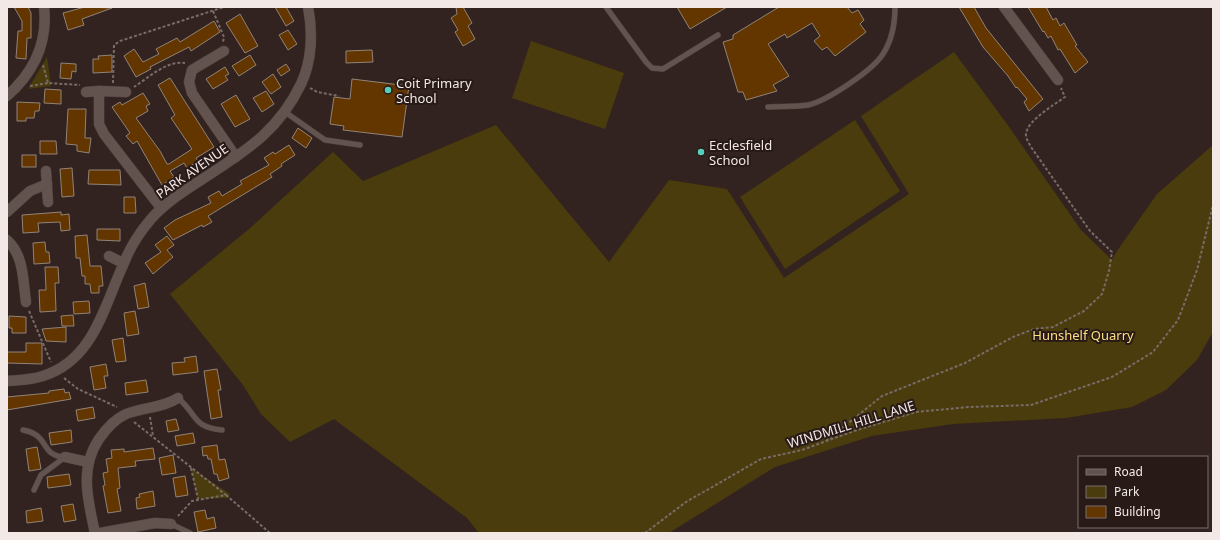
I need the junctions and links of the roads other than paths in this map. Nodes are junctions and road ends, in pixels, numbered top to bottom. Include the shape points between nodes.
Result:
1 (44, 7) edge
2 (308, 7) edge
3 (606, 7) edge
4 (895, 7) edge
5 (1004, 7) edge
6 (718, 35) dead end
7 (224, 51) road end
8 (1058, 80) road end
9 (98, 91) junction
10 (86, 92) road end
11 (126, 92) road end
12 (7, 96) edge
13 (768, 107) dead end
14 (285, 112) junction
15 (360, 145) dead end
16 (236, 157) junction
17 (46, 171) dead end
18 (48, 184) junction
19 (48, 202) dead end
20 (161, 208) junction
21 (7, 212) edge
22 (7, 240) edge
23 (109, 256) dead end
24 (123, 263) junction
25 (26, 302) dead end
26 (7, 381) edge
27 (178, 398) joint
28 (23, 430) dead end
29 (222, 430) dead end
30 (65, 457) junction
31 (88, 462) junction
32 (34, 490) dead end
33 (171, 524) joint
34 (95, 533) edge
35 (100, 533) edge
36 (190, 533) edge

1 - 12 street via 45,28 39,54 28,73
2 - 14 street, PARK AVENUE via 311,42 308,63 301,84
3 - 6 lane via 652,68 663,69
4 - 13 lane via 890,40 882,55 863,72 819,102
5 - 8 street
7 - 16 street via 192,70 189,82 192,93
9 - 10 street
9 - 11 street
9 - 20 street via 99,124 104,134
14 - 15 lane via 325,140
14 - 16 street, PARK AVENUE via 273,127
16 - 20 street, PARK AVENUE
17 - 18 street
18 - 19 street
18 - 21 street via 30,191
20 - 24 street, PARK AVENUE via 141,232
22 - 25 street via 17,253
23 - 24 street
24 - 26 street, PARK AVENUE via 96,330 76,356 58,370 42,376
27 - 29 lane via 199,424 210,429
27 - 31 street via 171,403 125,415 109,426 92,449
28 - 30 lane via 35,433 56,457
30 - 31 street
30 - 32 lane via 41,475
31 - 34 street via 87,494
33 - 35 street via 155,523
33 - 36 lane

